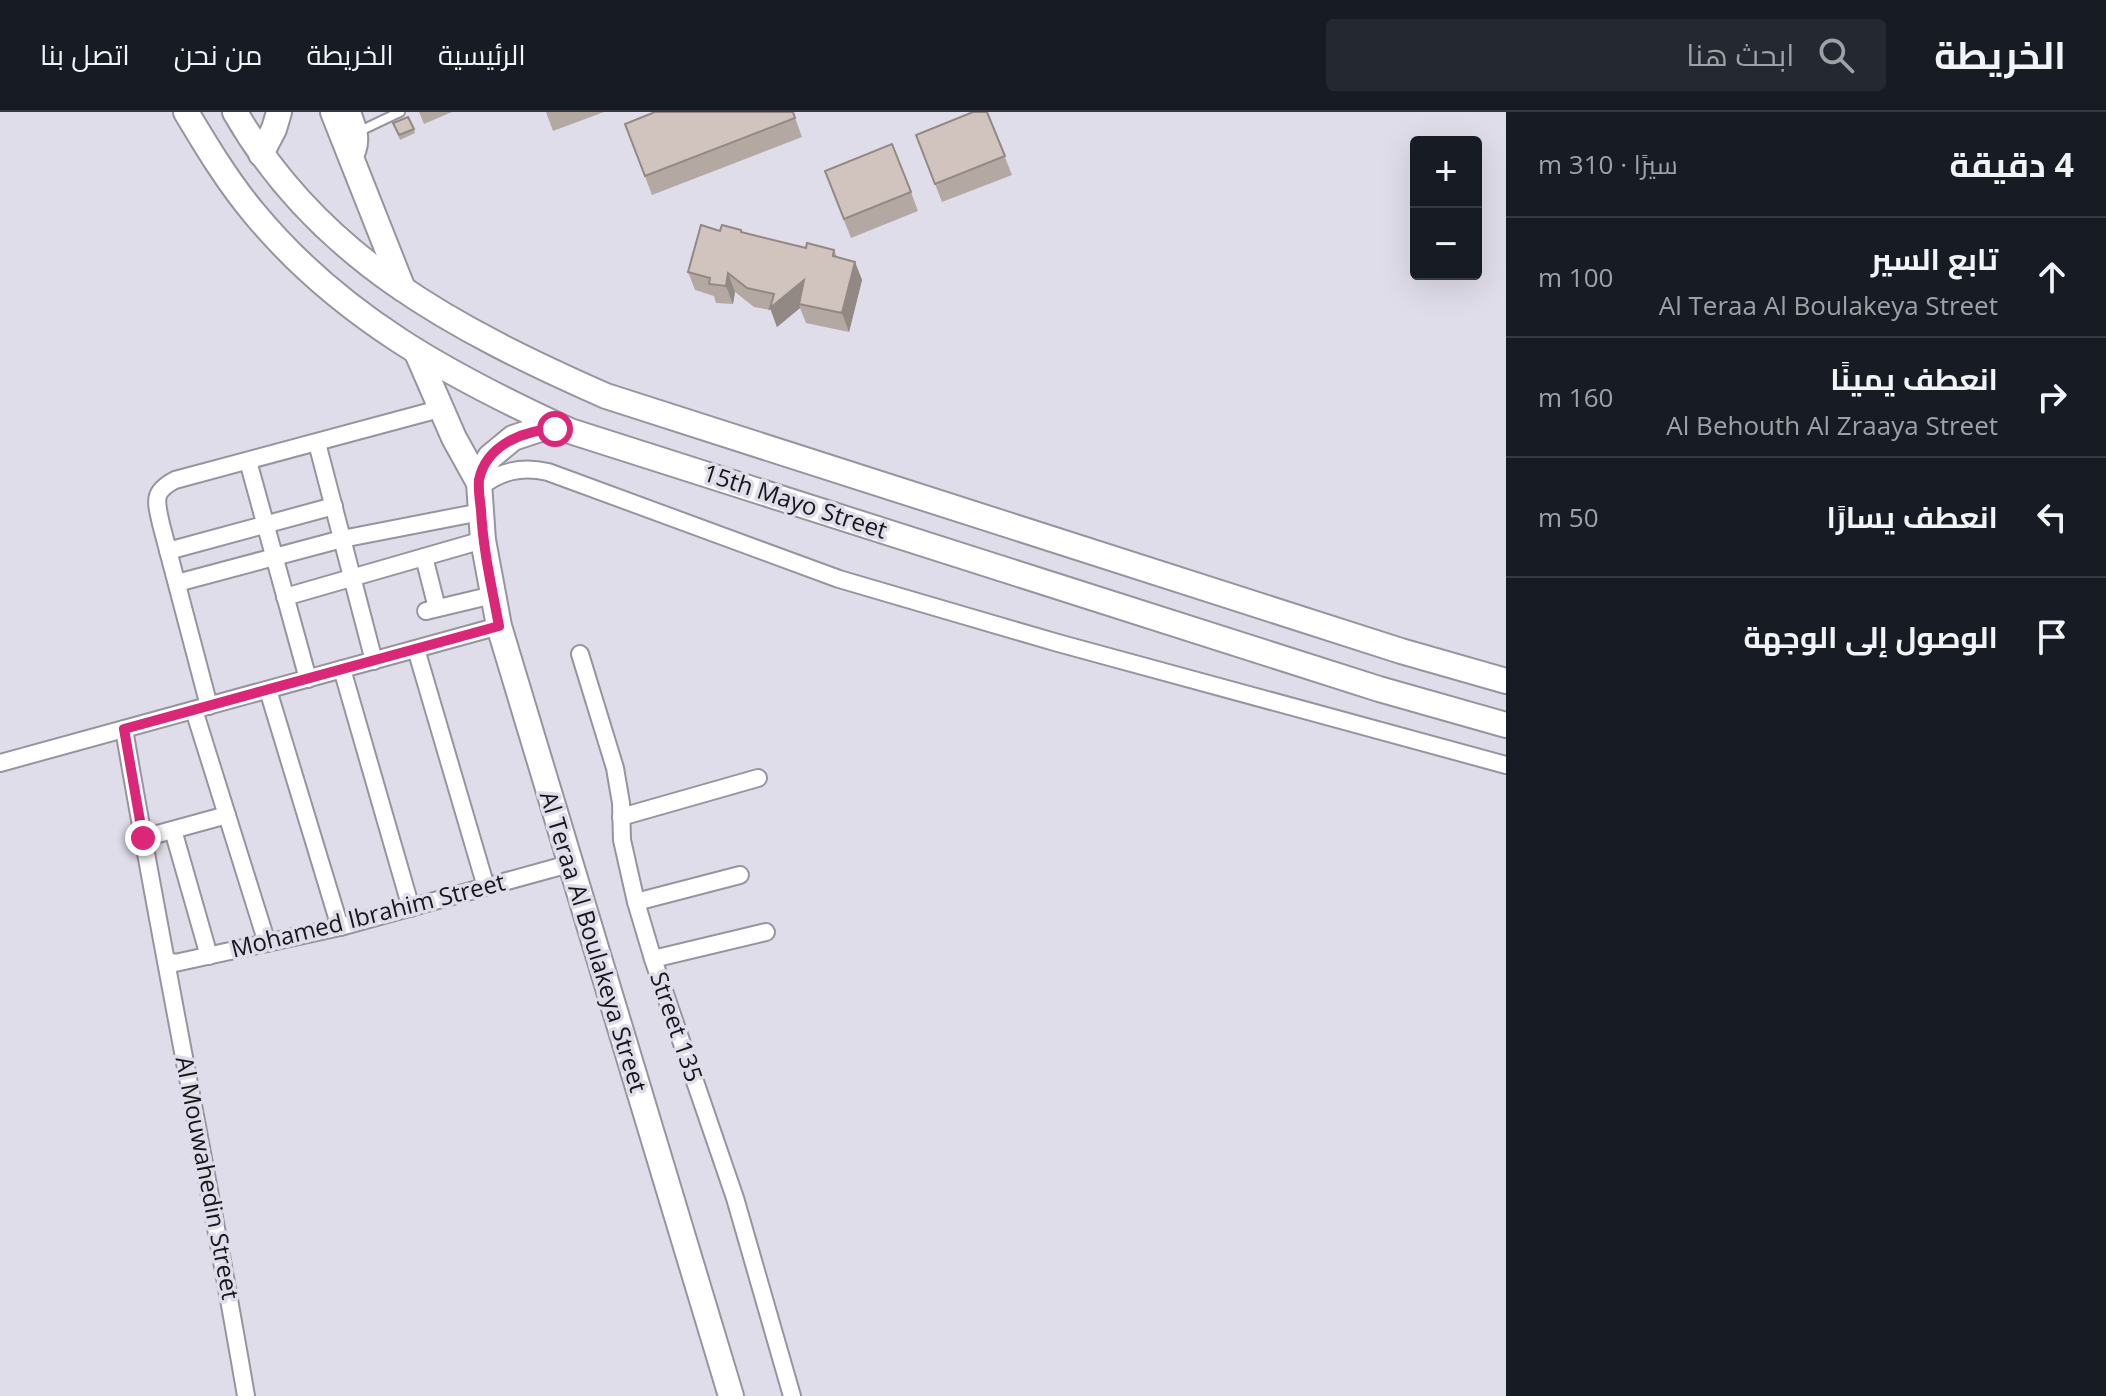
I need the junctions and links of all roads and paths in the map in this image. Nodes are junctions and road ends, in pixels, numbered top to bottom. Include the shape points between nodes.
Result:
1 (186, 112) edge
2 (235, 112) edge
3 (279, 112) edge
4 (333, 112) edge
5 (352, 112) edge
6 (400, 112) edge
7 (360, 131) junction
8 (261, 154) junction
9 (352, 161) junction
10 (403, 289) junction
11 (417, 353) junction
12 (443, 408) junction
13 (570, 431) junction
14 (317, 443) junction
15 (248, 461) junction
16 (480, 494) junction
17 (334, 506) junction
18 (265, 525) junction
19 (342, 539) junction
20 (483, 540) junction
21 (168, 551) junction
22 (274, 557) junction
23 (424, 557) junction
24 (353, 578) junction
25 (177, 583) junction
26 (493, 595) junction
27 (285, 597) junction
28 (499, 626) junction
29 (416, 649) junction
30 (580, 654) dead end
31 (374, 661) junction
32 (342, 669) junction
33 (308, 679) junction
34 (1506, 681) edge
35 (268, 690) junction
36 (202, 708) junction
37 (1506, 725) edge
38 (124, 729) junction
39 (0, 763) edge
40 (1506, 765) edge
41 (758, 778) dead end
42 (227, 815) junction
43 (621, 817) junction
44 (173, 830) junction
45 (143, 838) junction
46 (569, 864) junction
47 (740, 875) dead end
48 (486, 887) junction
49 (636, 902) junction
50 (411, 908) junction
51 (340, 927) junction
52 (766, 932) dead end
53 (267, 943) junction
54 (209, 956) junction
55 (653, 959) junction
56 (166, 960) junction
57 (246, 1396) edge
58 (731, 1396) edge
59 (792, 1396) edge

1 - 11 main road, 15th Mayo Street via 226,177 288,250
2 - 8 main road, 15th Mayo Street
3 - 8 main road
4 - 9 main road
5 - 7 street
6 - 7 lane
7 - 9 street
8 - 10 main road, 15th Mayo Street via 339,241
9 - 10 main road
10 - 34 main road, 15th Mayo Street via 514,356 606,396
11 - 12 main road, Al Teraa Al Boulakeya Street
11 - 13 main road, 15th Mayo Street
12 - 14 street
12 - 16 main road, Al Teraa Al Boulakeya Street
13 - 16 main road via 540,429 513,438 490,457
13 - 37 main road, 15th Mayo Street
14 - 15 street
14 - 17 street
15 - 18 street
15 - 21 street via 162,487 157,508
16 - 19 street
16 - 20 main road, Al Teraa Al Boulakeya Street
16 - 40 street via 489,480 511,470 548,472 839,579
17 - 18 street
17 - 19 street
18 - 21 street
18 - 22 street
19 - 22 street
19 - 24 street
20 - 23 street
20 - 26 main road, Al Teraa Al Boulakeya Street
21 - 25 street
22 - 25 street
22 - 27 street
23 - 24 street
23 - 26 street via 431,610
24 - 27 street
24 - 31 street
25 - 36 street
26 - 28 main road, Al Teraa Al Boulakeya Street
27 - 33 street
28 - 29 street
28 - 46 main road, Al Teraa Al Boulakeya Street
29 - 31 street
29 - 48 street
30 - 43 street, Street 135 via 615,768
31 - 32 street
32 - 33 street
32 - 50 street
33 - 35 street
35 - 36 street
35 - 51 street
36 - 38 street
36 - 42 street
38 - 39 street
38 - 45 street, Al Mouwahedin Street
41 - 43 street
42 - 44 street
42 - 53 street
43 - 49 street, Street 135
44 - 45 street
44 - 54 street
45 - 56 street, Al Mouwahedin Street
46 - 48 street, Mohamed Ibrahim Street
46 - 58 main road, Al Teraa Al Boulakeya Street
47 - 49 street
48 - 50 street, Mohamed Ibrahim Street
49 - 55 street, Street 135
50 - 51 street, Mohamed Ibrahim Street
51 - 53 street, Mohamed Ibrahim Street
52 - 55 street
53 - 54 street, Mohamed Ibrahim Street
54 - 56 street, Mohamed Ibrahim Street
55 - 59 street, Street 135 via 735,1198
56 - 57 street, Al Mouwahedin Street

